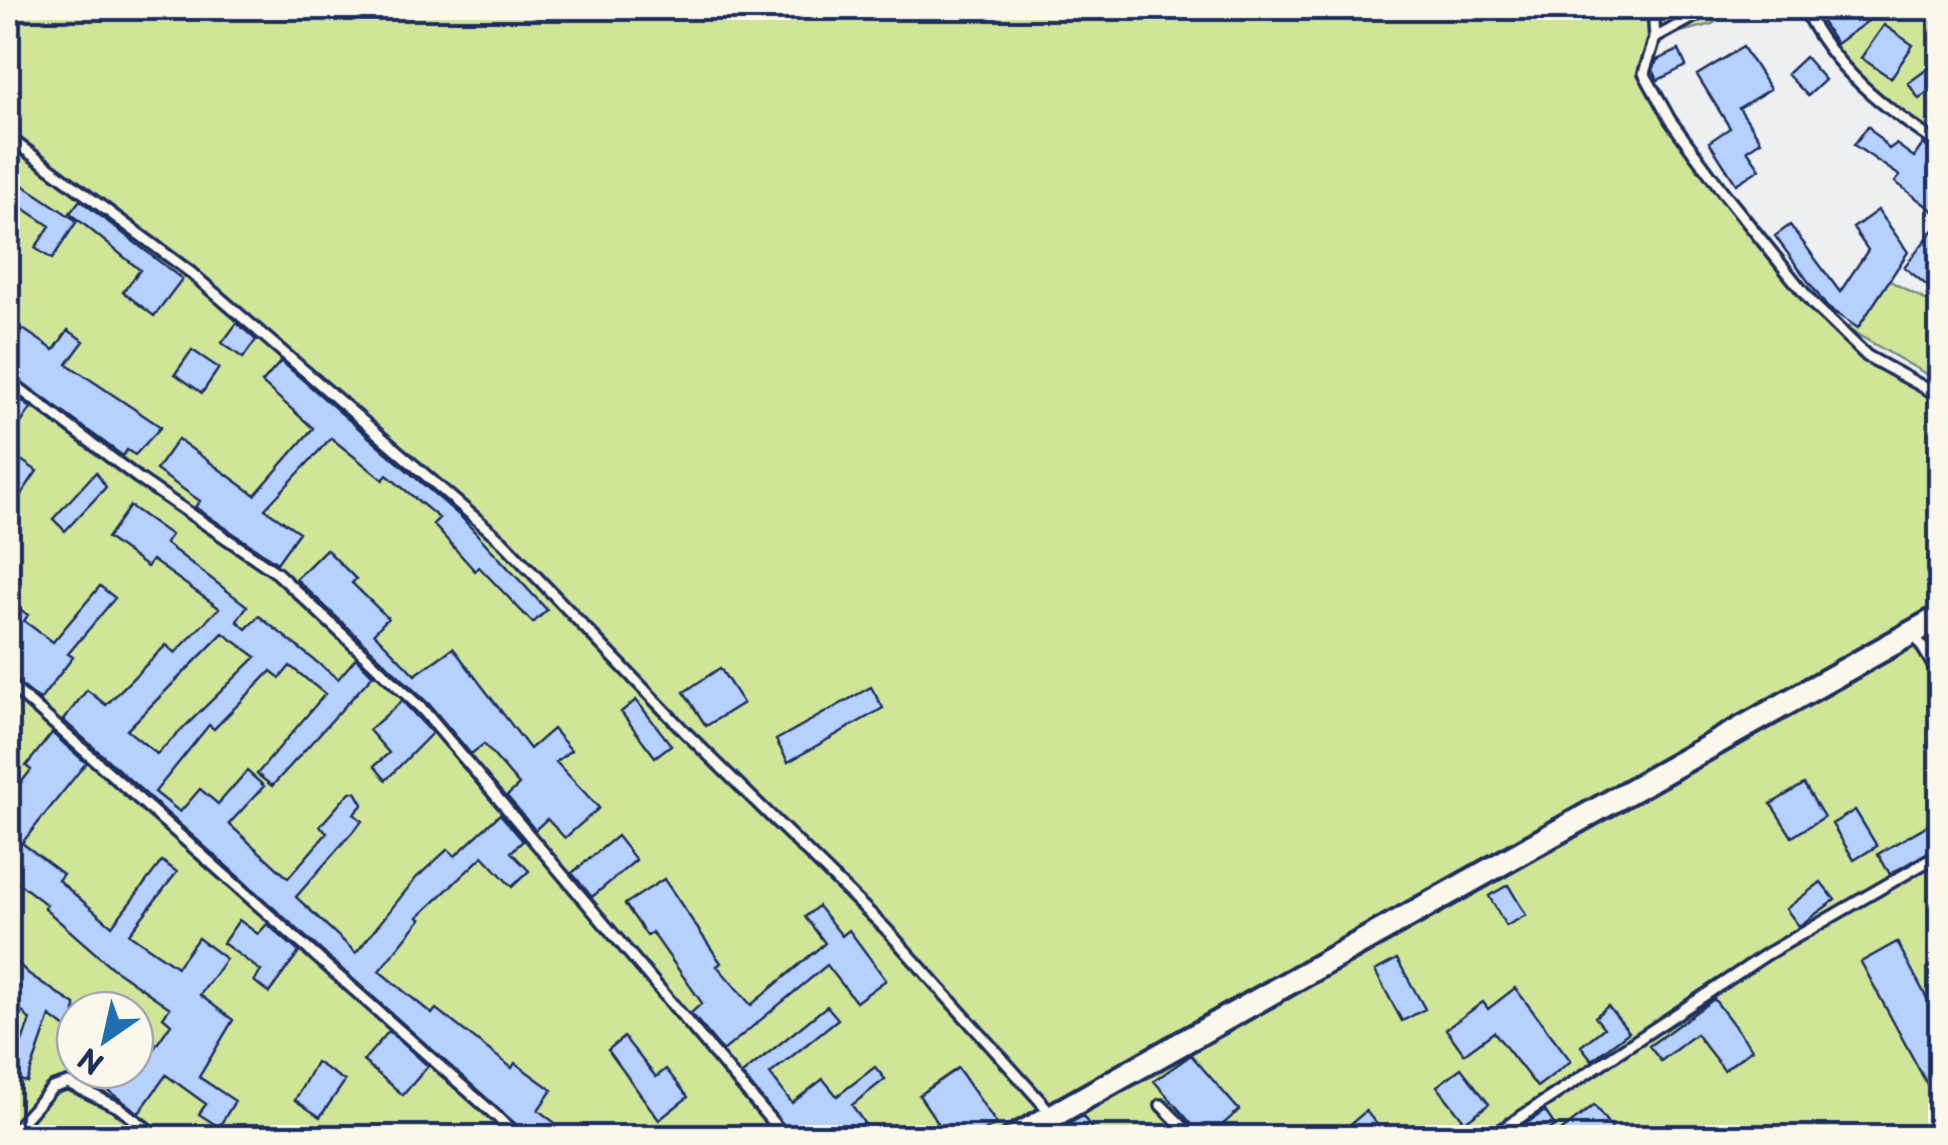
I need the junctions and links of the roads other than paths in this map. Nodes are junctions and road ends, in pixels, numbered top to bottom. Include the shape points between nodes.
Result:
1 (1654, 8) edge
2 (1710, 8) edge
3 (1804, 8) edge
4 (1656, 38) junction
5 (8, 137) edge
6 (1940, 145) edge
7 (8, 380) edge
8 (1940, 396) edge
9 (1940, 617) edge
10 (1914, 633) junction
11 (1940, 677) edge
12 (8, 683) edge
13 (1940, 854) edge
14 (1161, 1105) dead end
15 (1053, 1115) junction
16 (8, 1137) edge
17 (159, 1138) edge
18 (522, 1138) edge
19 (786, 1138) edge
20 (1013, 1138) edge
21 (1194, 1138) edge
22 (1489, 1138) edge

1 - 4 lane
2 - 4 lane
3 - 6 lane via 1820,40 1853,76
4 - 8 lane via 1644,73 1723,192 1813,304 1867,356
5 - 15 lane via 190,272 503,542 886,929
7 - 19 lane via 277,573 423,710
9 - 10 street
10 - 11 lane
10 - 15 street
12 - 18 lane
13 - 22 lane via 1767,954
14 - 21 lane
15 - 20 street
16 - 17 lane via 52,1088 68,1083 118,1107

